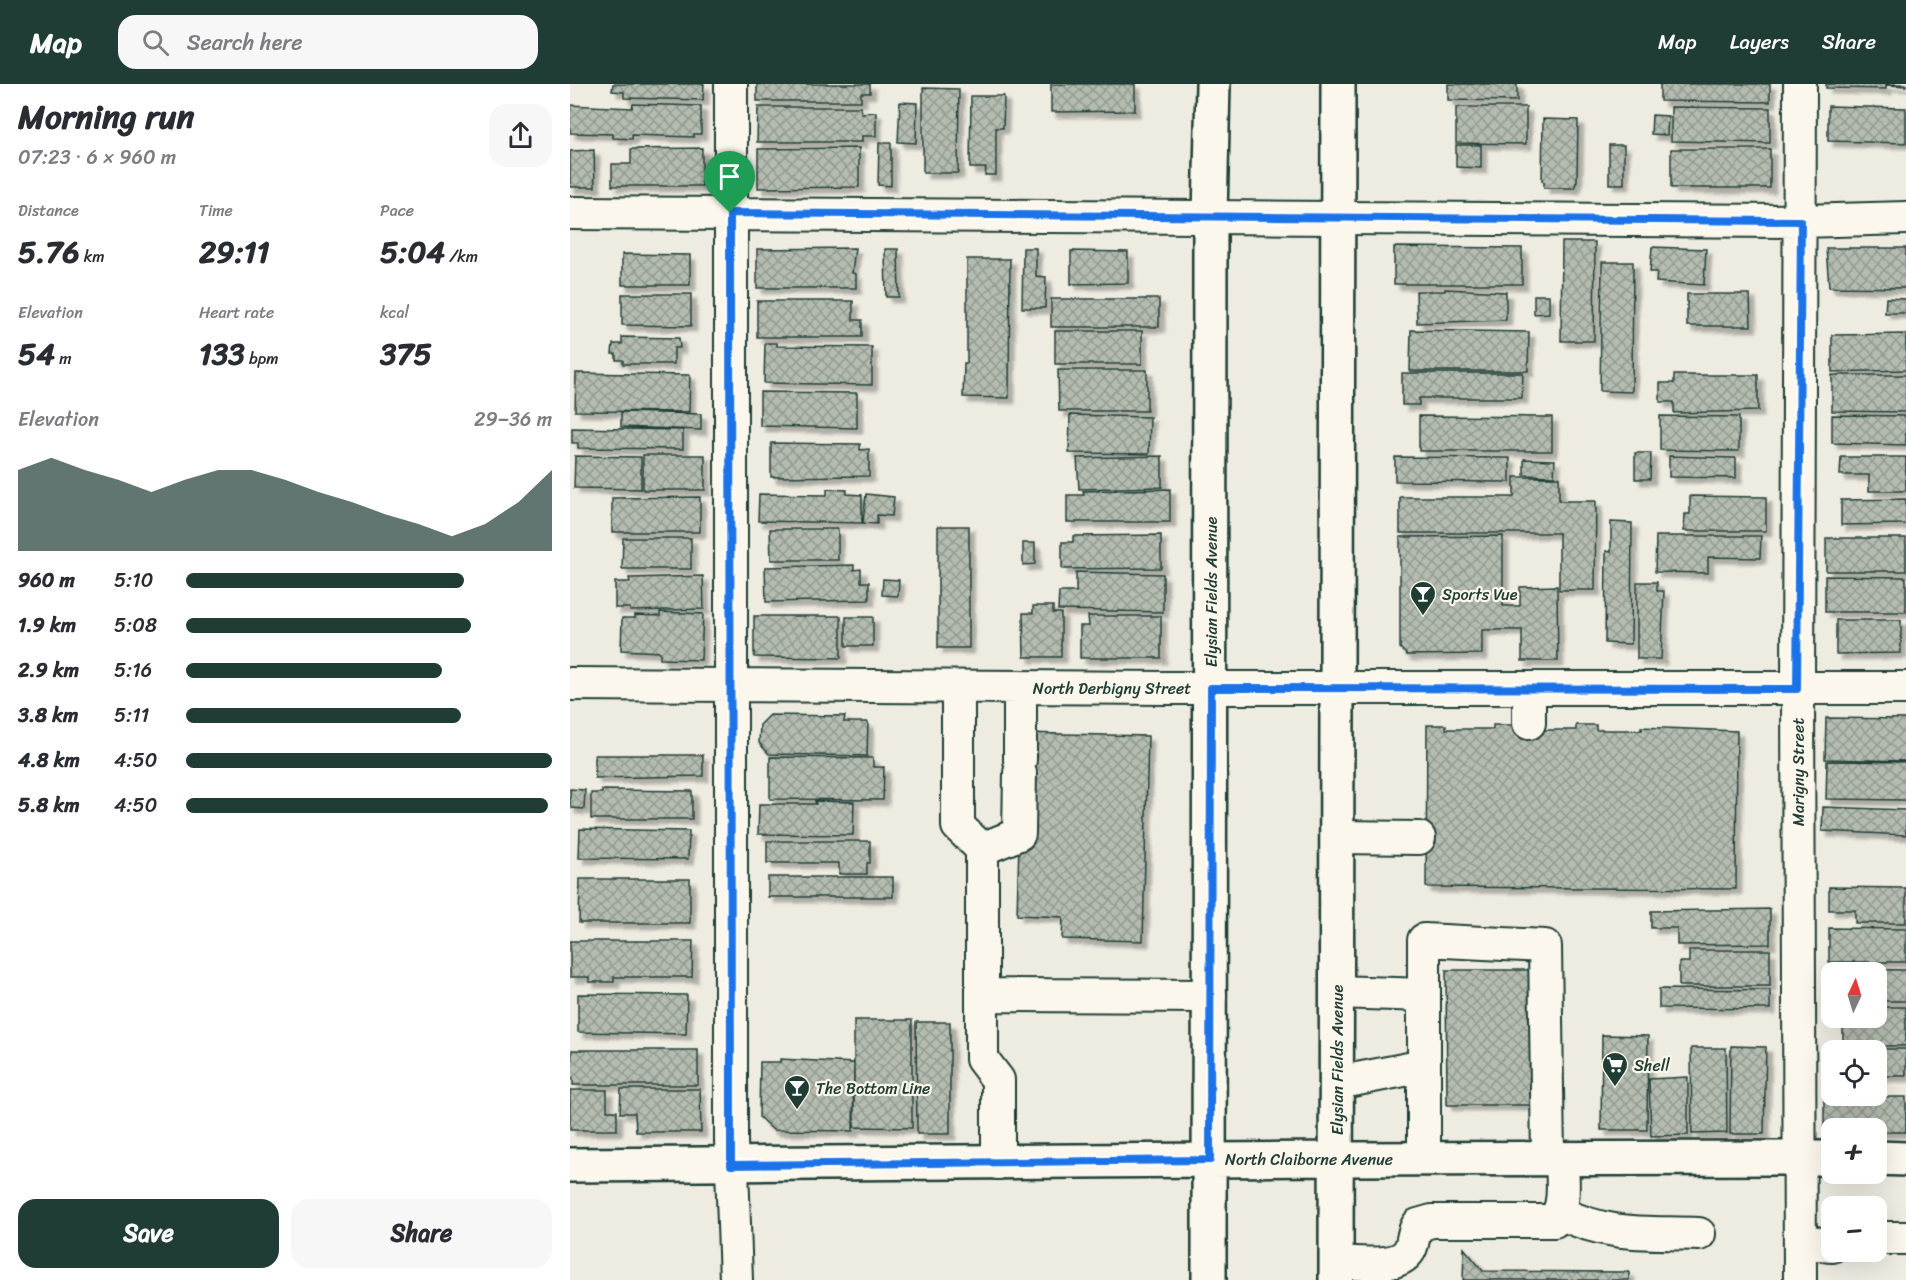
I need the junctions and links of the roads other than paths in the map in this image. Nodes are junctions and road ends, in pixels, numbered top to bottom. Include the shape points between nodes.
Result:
1 (731, 84) edge
2 (1213, 84) edge
3 (1338, 84) edge
4 (1800, 84) edge
5 (570, 213) edge
6 (730, 213) junction
7 (1336, 216) junction
8 (1210, 217) junction
9 (1906, 218) edge
10 (1801, 221) junction
11 (570, 684) edge
12 (731, 687) junction
13 (958, 687) junction
14 (1336, 687) junction
15 (1020, 688) junction
16 (1211, 688) junction
17 (1529, 688) junction
18 (1906, 688) edge
19 (1797, 689) junction
20 (1529, 723) dead end
21 (1337, 837) junction
22 (1419, 838) dead end
23 (982, 849) junction
24 (1337, 992) junction
25 (1424, 995) junction
26 (982, 996) junction
27 (1210, 996) junction
28 (1424, 1066) junction
29 (1337, 1083) junction
30 (1816, 1158) edge
31 (1887, 1158) edge
32 (1337, 1159) junction
33 (1424, 1159) junction
34 (1555, 1159) junction
35 (1906, 1159) edge
36 (1210, 1160) junction
37 (998, 1162) junction
38 (570, 1165) edge
39 (731, 1165) junction
40 (1560, 1213) junction
41 (1699, 1234) dead end
42 (1887, 1238) edge
43 (1906, 1238) edge
44 (1819, 1240) edge
45 (1336, 1271) edge
46 (736, 1280) edge
47 (1209, 1280) edge
48 (1800, 1280) edge

1 - 6 street
2 - 8 main road, Elysian Fields Avenue
3 - 7 main road, Elysian Fields Avenue
4 - 10 street, Marigny Street
5 - 6 street
6 - 8 street
6 - 12 street
7 - 8 street
7 - 10 street
7 - 14 main road, Elysian Fields Avenue
8 - 16 main road, Elysian Fields Avenue
9 - 10 street
10 - 19 street, Marigny Street
11 - 12 street, North Derbigny Street
12 - 13 street, North Derbigny Street
12 - 39 street
13 - 15 street, North Derbigny Street
13 - 23 street via 958,826
14 - 16 street, North Derbigny Street
14 - 17 street, North Derbigny Street
14 - 21 main road, Elysian Fields Avenue
15 - 16 street, North Derbigny Street
15 - 23 street via 1019,834
16 - 27 main road, Elysian Fields Avenue
17 - 19 street, North Derbigny Street
17 - 20 street
18 - 19 street, North Derbigny Street
19 - 30 street, Marigny Street
21 - 22 street
21 - 24 main road, Elysian Fields Avenue
23 - 26 street
24 - 25 street
24 - 29 main road, Elysian Fields Avenue
25 - 28 street
25 - 34 street via 1424,940 1545,946
26 - 27 street
26 - 37 street via 982,1059 998,1080
27 - 36 main road, Elysian Fields Avenue
28 - 29 street
28 - 33 street
29 - 32 main road, Elysian Fields Avenue
30 - 34 main road, North Claiborne Avenue
30 - 44 street, Marigny Street
31 - 35 main road
32 - 33 main road, North Claiborne Avenue
32 - 36 main road, North Claiborne Avenue
32 - 45 main road, Elysian Fields Avenue
33 - 34 main road, North Claiborne Avenue
34 - 40 street
36 - 37 main road, North Claiborne Avenue
36 - 47 main road, Elysian Fields Avenue
37 - 39 main road, North Claiborne Avenue
38 - 39 main road, North Claiborne Avenue
39 - 46 street
40 - 41 street via 1610,1232
40 - 45 street via 1554,1221 1432,1221 1418,1225 1411,1248 1399,1260
42 - 43 street
44 - 48 street, Marigny Street

